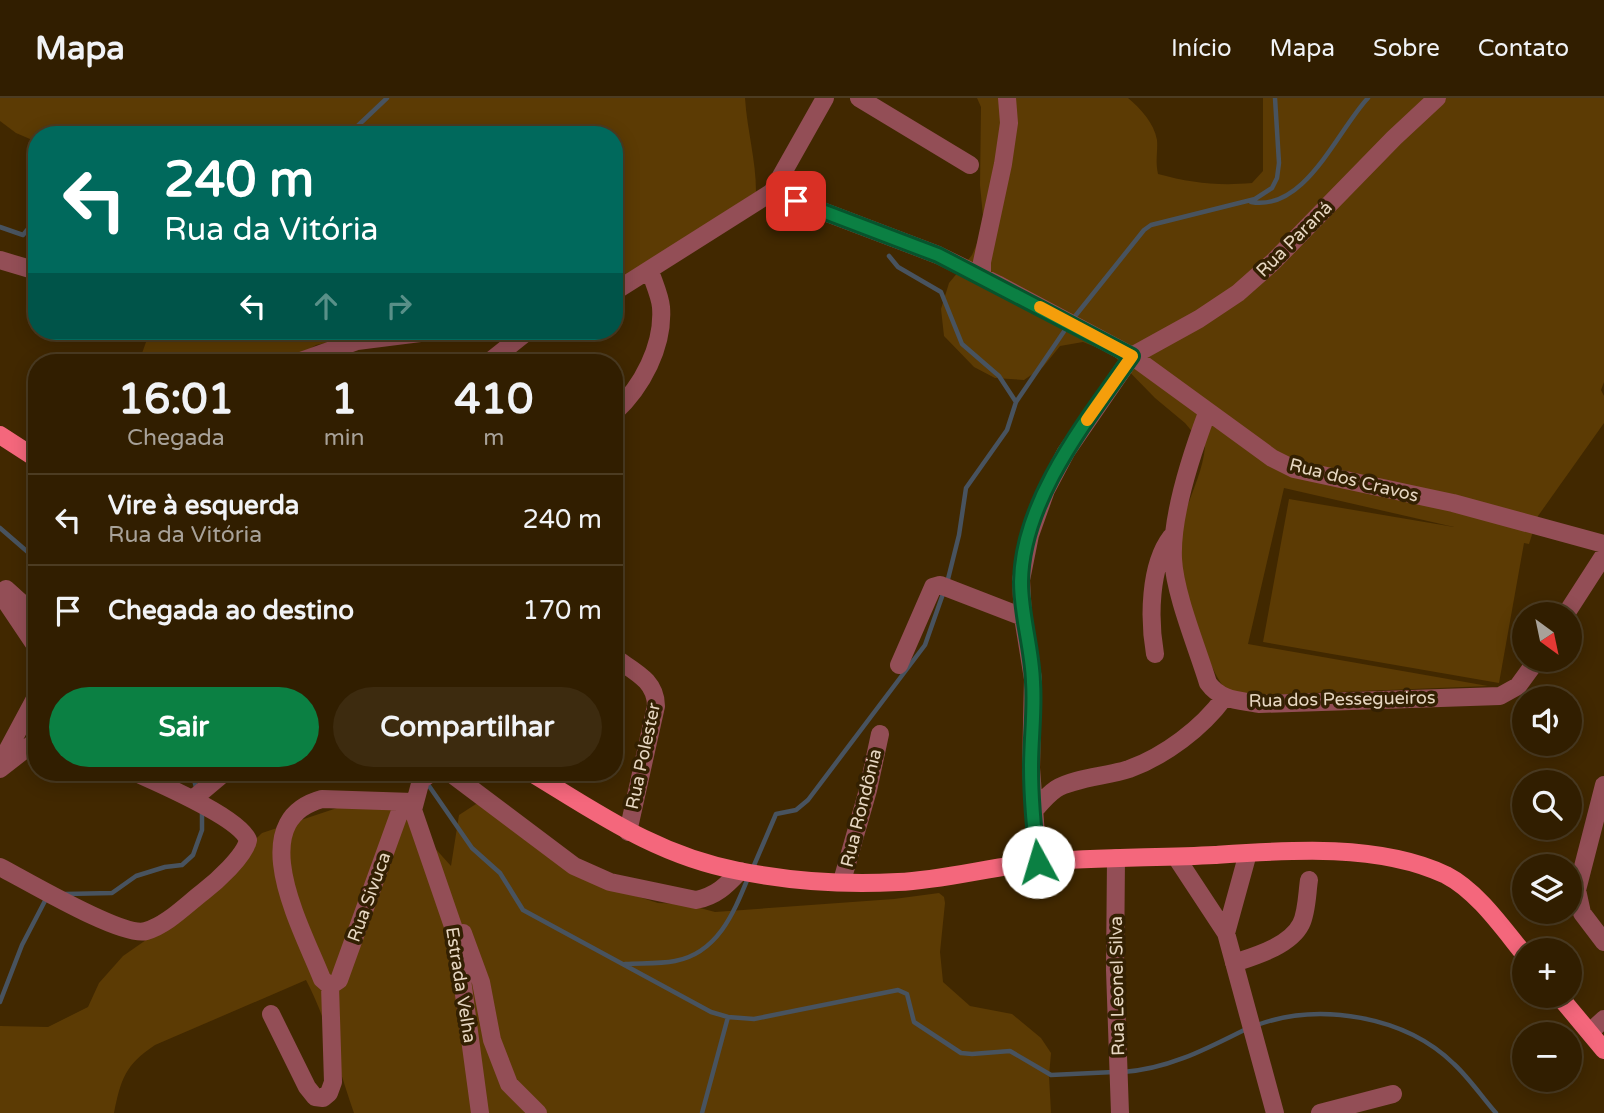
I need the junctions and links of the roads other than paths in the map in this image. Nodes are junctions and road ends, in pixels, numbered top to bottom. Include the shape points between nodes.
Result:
1 (825, 98) edge
2 (859, 98) edge
3 (1007, 98) edge
4 (1437, 98) edge
5 (970, 165) dead end
6 (772, 192) junction
7 (0, 260) edge
8 (28, 268) edge
9 (650, 271) junction
10 (982, 276) junction
11 (623, 287) edge
12 (365, 340) edge
13 (517, 340) edge
14 (320, 354) edge
15 (499, 354) edge
16 (1132, 356) junction
17 (623, 404) edge
18 (1207, 412) junction
19 (0, 435) edge
20 (28, 453) edge
21 (1175, 531) junction
22 (1604, 544) edge
23 (1604, 555) edge
24 (0, 583) edge
25 (0, 593) edge
26 (1574, 602) edge
27 (28, 609) edge
28 (1023, 617) junction
29 (28, 635) edge
30 (1155, 654) dead end
31 (623, 663) edge
32 (899, 664) dead end
33 (1528, 672) edge
34 (1224, 698) junction
35 (28, 712) edge
36 (880, 734) dead end
37 (28, 746) edge
38 (0, 766) edge
39 (154, 781) edge
40 (214, 781) edge
41 (423, 781) edge
42 (461, 781) edge
43 (545, 781) edge
44 (1604, 785) edge
45 (193, 799) junction
46 (408, 802) junction
47 (1033, 812) junction
48 (1598, 830) edge
49 (628, 832) junction
50 (1248, 853) junction
51 (1176, 857) junction
52 (1116, 858) junction
53 (1038, 862) junction
54 (0, 867) edge
55 (740, 871) junction
56 (1309, 880) dead end
57 (842, 881) junction
58 (1226, 933) junction
59 (1512, 941) edge
60 (1604, 942) edge
61 (1234, 963) junction
62 (330, 986) junction
63 (1569, 1008) edge
64 (271, 1014) dead end
65 (1604, 1019) edge
66 (1590, 1032) junction
67 (1604, 1051) edge
68 (1393, 1094) dead end
69 (480, 1113) edge
70 (537, 1113) edge
71 (1120, 1113) edge
72 (1275, 1113) edge
73 (1320, 1113) edge

1 - 6 street
2 - 5 street
3 - 10 street via 1009,123
4 - 16 street, Rua Paraná via 1238,293
6 - 9 street
6 - 10 street, Rua dos Cravos
7 - 8 street
9 - 11 street
9 - 17 street via 661,304 661,335
10 - 16 street, Rua dos Cravos
12 - 14 street
13 - 15 street
16 - 18 street, Rua dos Cravos
16 - 28 street via 1066,452 1046,490 1021,580
18 - 21 street, Rua dos Pessegueiros
18 - 22 street, Rua dos Cravos via 1294,469 1453,503
19 - 20 main road
21 - 30 street via 1167,542 1152,594
21 - 34 street, Rua dos Pessegueiros via 1176,580 1208,683
23 - 26 street
24 - 27 street
25 - 29 street
28 - 32 street via 940,585 933,587
28 - 47 street via 1033,679
31 - 49 street, Rua Polester via 649,682 656,693
33 - 34 street, Rua dos Pessegueiros via 1518,686 1500,696 1259,704
34 - 47 street via 1181,740 1151,759 1059,787
35 - 38 street
36 - 57 street, Rua Rondônia
37 - 38 street
39 - 45 street
40 - 45 street
41 - 46 street
42 - 55 street via 547,848 610,882 696,900 721,891
43 - 49 main road
44 - 48 street
45 - 54 street via 242,830 248,844 216,882 145,932 120,929
46 - 62 street, Rua Sivuca via 339,980
46 - 62 street via 322,799 298,810 283,832 281,862 286,887 322,979
46 - 69 street, Estrada Velha via 456,934
46 - 70 street via 446,878 509,1084
47 - 53 street
48 - 60 street via 1577,890 1582,913
49 - 55 main road via 660,849
50 - 51 main road
50 - 58 street
50 - 59 main road via 1330,851 1425,867 1465,888
51 - 52 main road
51 - 58 street
52 - 53 main road
52 - 71 street, Rua Leonel Silva
53 - 57 main road via 899,882
55 - 57 main road
56 - 61 street via 1301,924 1293,934
58 - 61 street
61 - 72 street
62 - 64 street via 333,1082 323,1098 315,1097 307,1087
63 - 66 main road
65 - 66 street
66 - 67 main road
68 - 73 street

